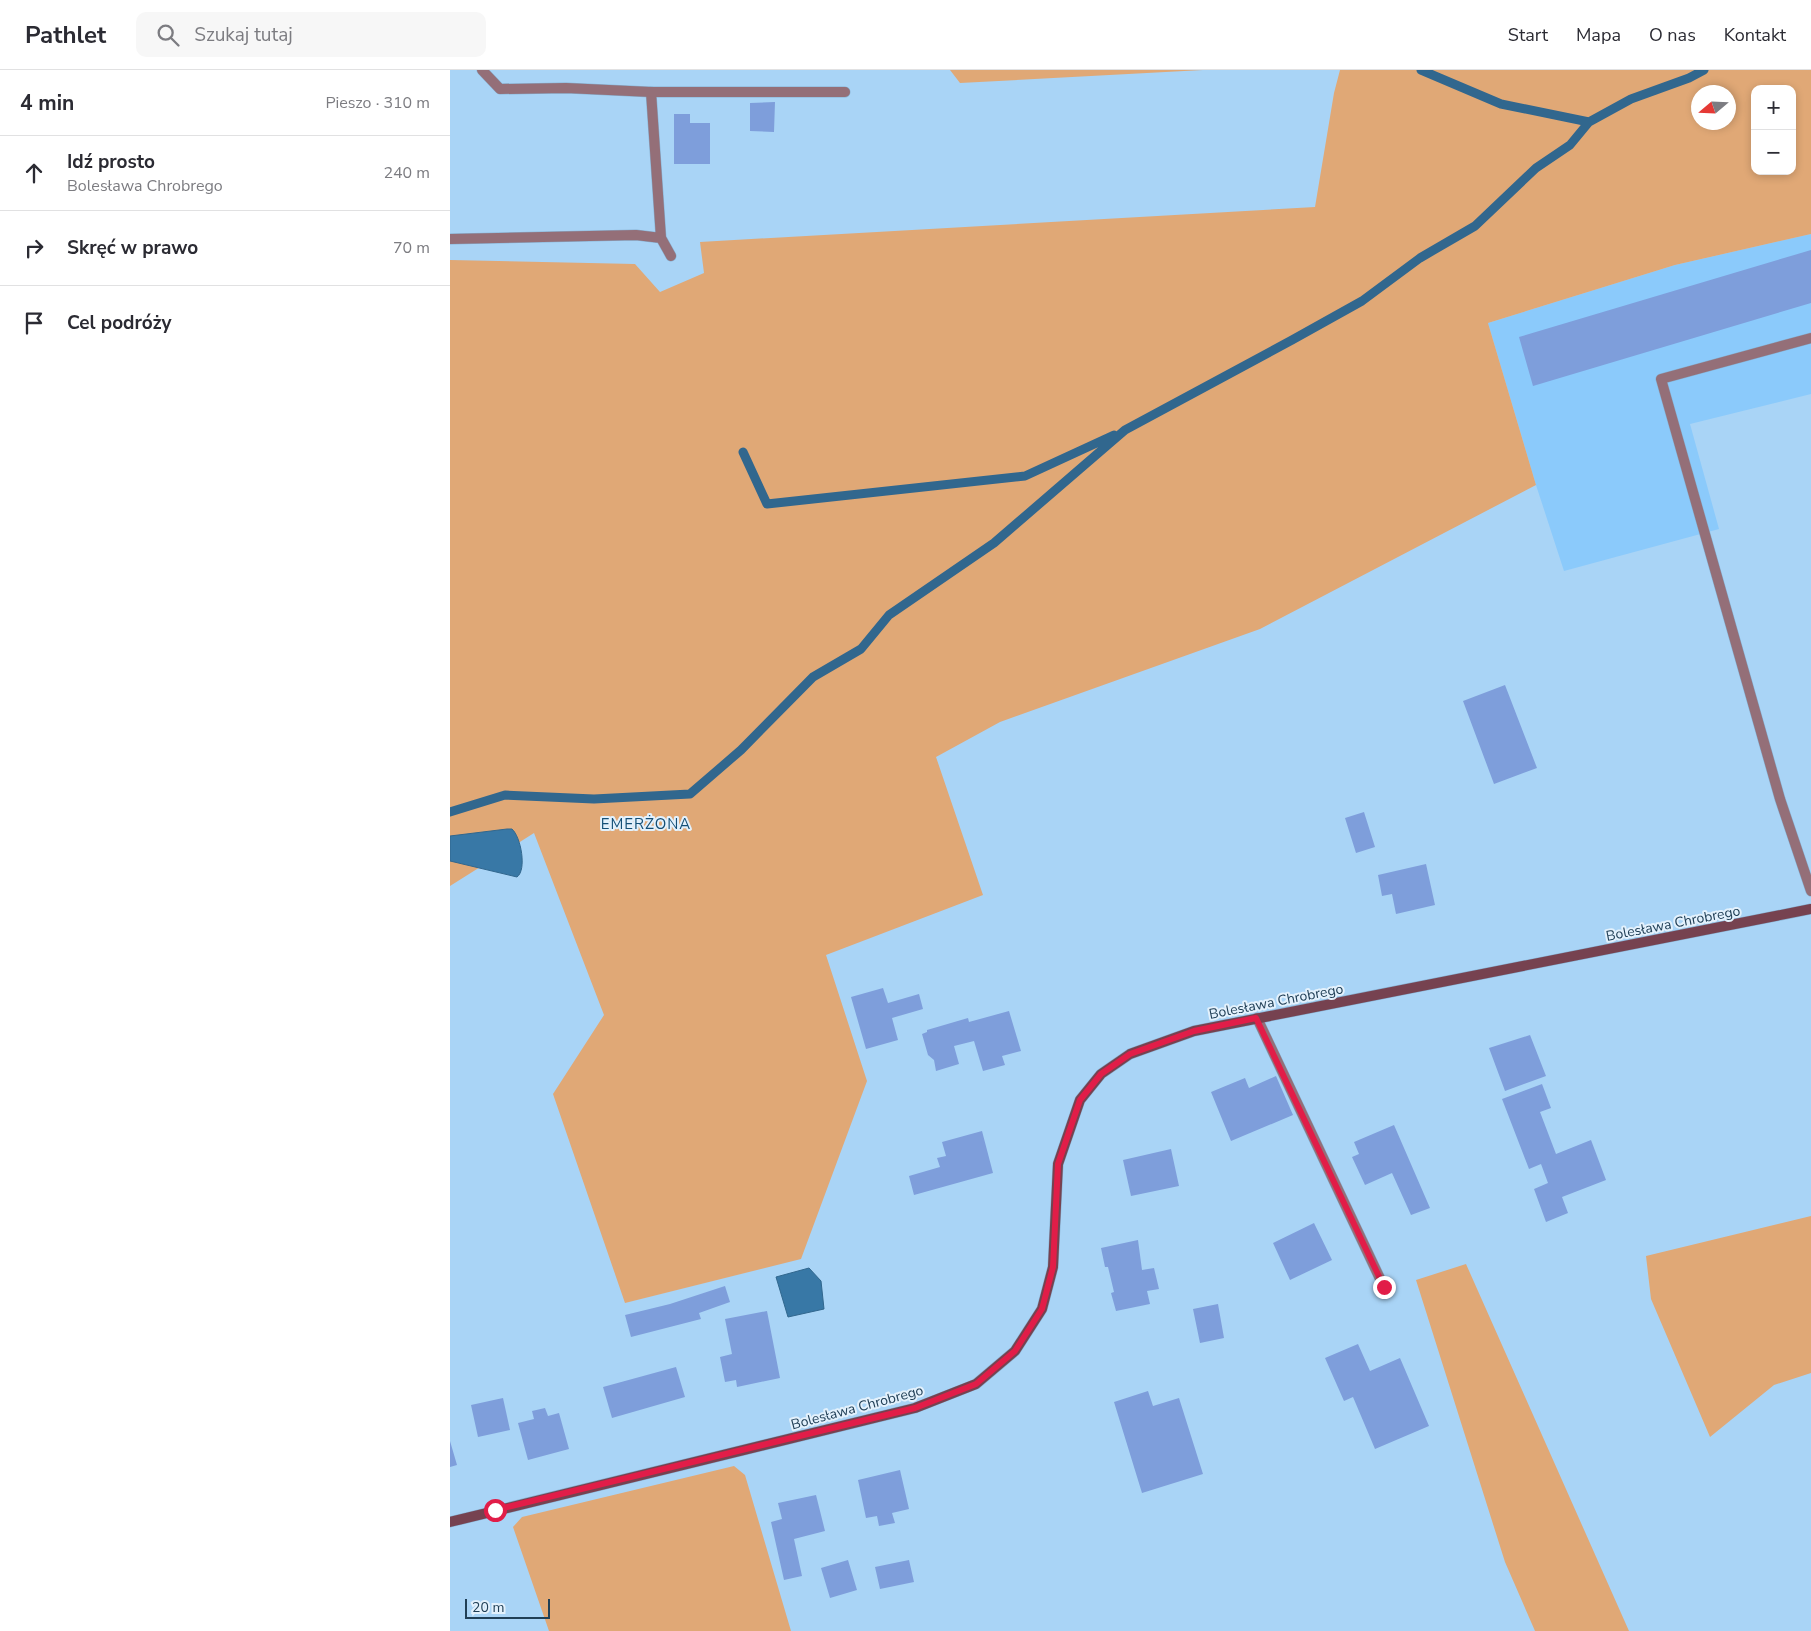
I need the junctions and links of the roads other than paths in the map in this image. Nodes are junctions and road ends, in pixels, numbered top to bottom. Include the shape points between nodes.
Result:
1 (482, 70) edge
2 (651, 92) junction
3 (845, 92) dead end
4 (450, 238) edge
5 (660, 238) junction
6 (671, 256) dead end
7 (1811, 338) edge
8 (1811, 891) edge
9 (1811, 909) edge
10 (1256, 1018) junction
11 (1384, 1287) dead end
12 (450, 1522) edge

1 - 2 street via 500,89
2 - 3 street
2 - 5 street
4 - 5 street via 636,235
5 - 6 street
7 - 8 street via 1661,379 1778,789
9 - 10 street, Bolesława Chrobrego
10 - 11 street
10 - 12 street, Bolesława Chrobrego via 1194,1031 1130,1054 1101,1074 1080,1100 1058,1164 1053,1267 1042,1309 1015,1351 976,1384 915,1408

